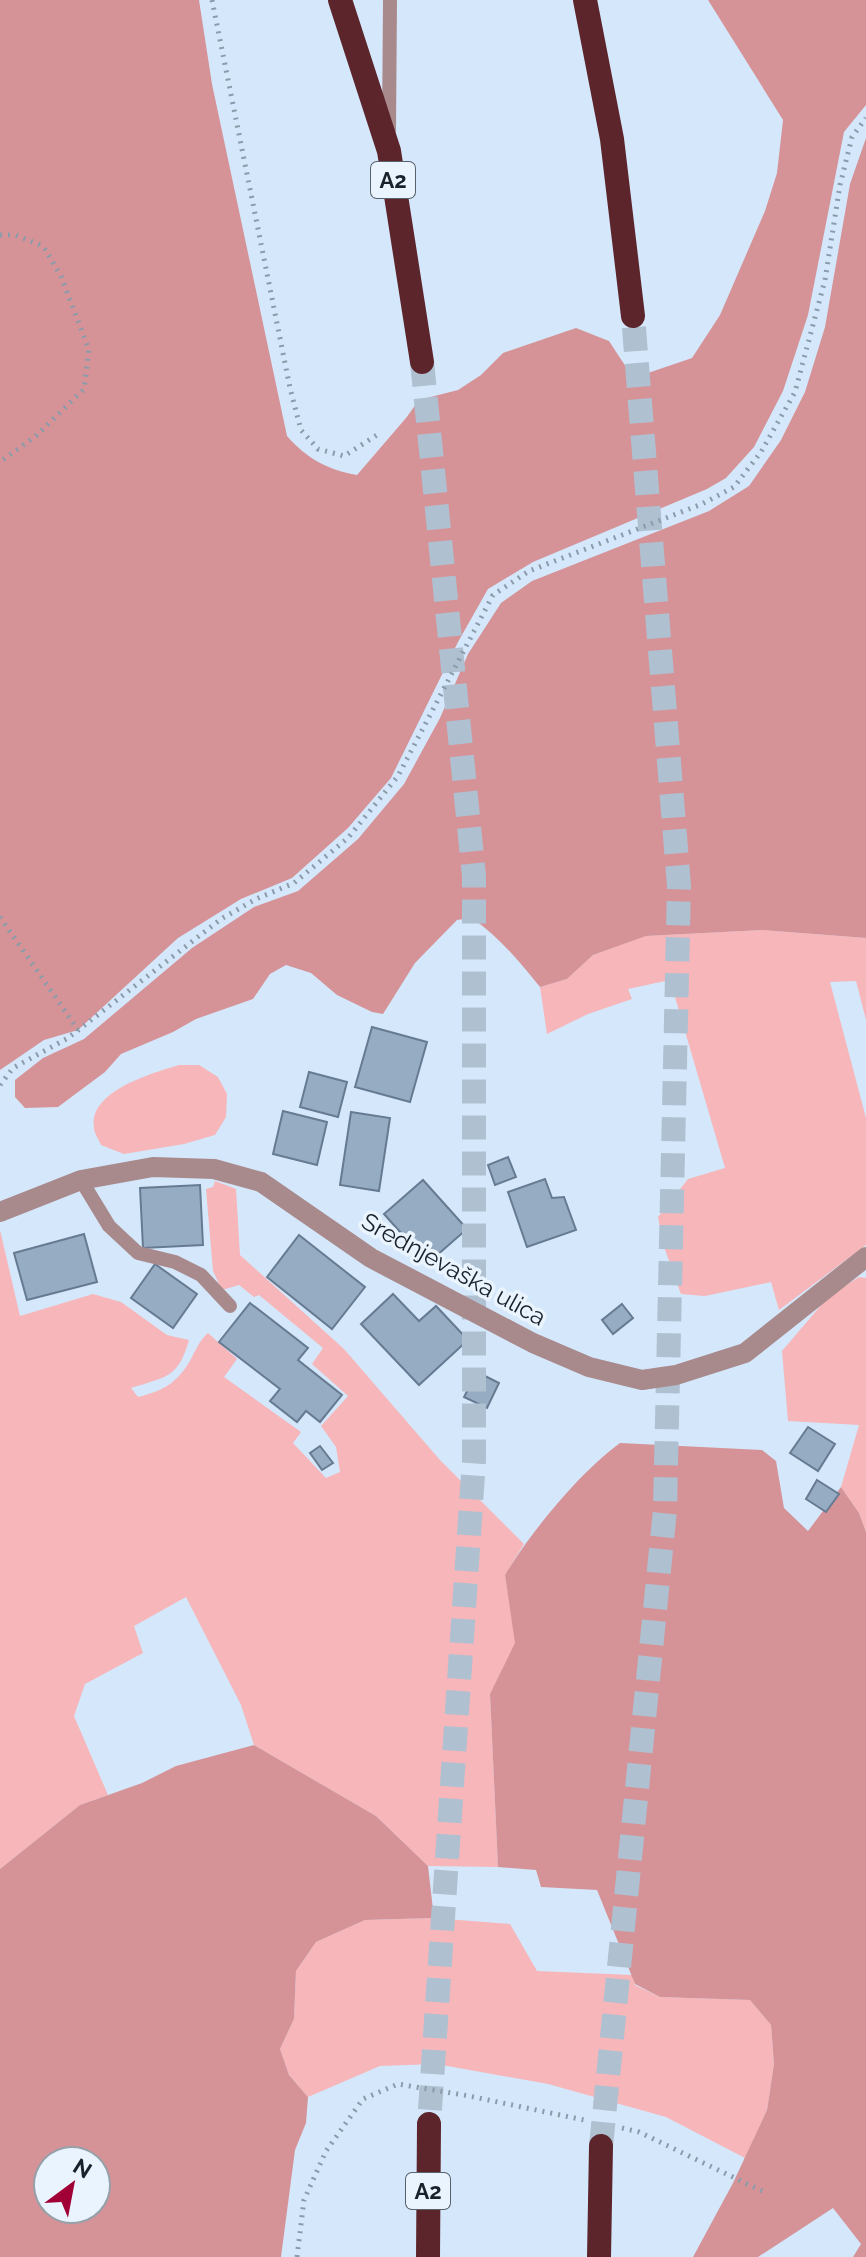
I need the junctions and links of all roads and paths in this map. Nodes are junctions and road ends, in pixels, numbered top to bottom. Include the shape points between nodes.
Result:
1 (212, 0) edge
2 (340, 0) edge
3 (390, 0) edge
4 (585, 0) edge
5 (866, 118) edge
6 (389, 151) junction
7 (0, 235) edge
8 (633, 316) tunnel mouth
9 (422, 362) tunnel mouth
10 (377, 435) dead end
11 (0, 462) edge
12 (0, 917) edge
13 (78, 1030) junction
14 (0, 1085) edge
15 (81, 1180) junction
16 (0, 1212) edge
17 (866, 1257) edge
18 (230, 1306) dead end
19 (593, 2122) dead end
20 (429, 2124) tunnel mouth
21 (604, 2136) joint
22 (764, 2192) dead end
23 (297, 2257) edge
24 (428, 2257) edge
25 (599, 2257) edge

1 - 10 path via 301,430 318,449 344,456
2 - 6 highway, A2
3 - 6 lane
4 - 8 highway via 612,139
5 - 13 path via 852,137 825,280 795,392 734,487 529,571 493,595 398,776 348,838 294,883 221,919
6 - 9 highway, A2
7 - 11 path via 43,246 61,276 89,350 84,389
12 - 13 path
13 - 14 path via 13,1068
15 - 16 street, Srednjevaška ulica
15 - 17 street, Srednjevaška ulica via 153,1167 214,1169 261,1182 371,1258 533,1343 589,1367 642,1380 745,1353
15 - 18 lane via 109,1226 138,1253 201,1275
19 - 23 path via 398,2084 363,2099 326,2151 304,2200
20 - 24 highway, A2
21 - 22 path via 639,2132
21 - 25 highway

